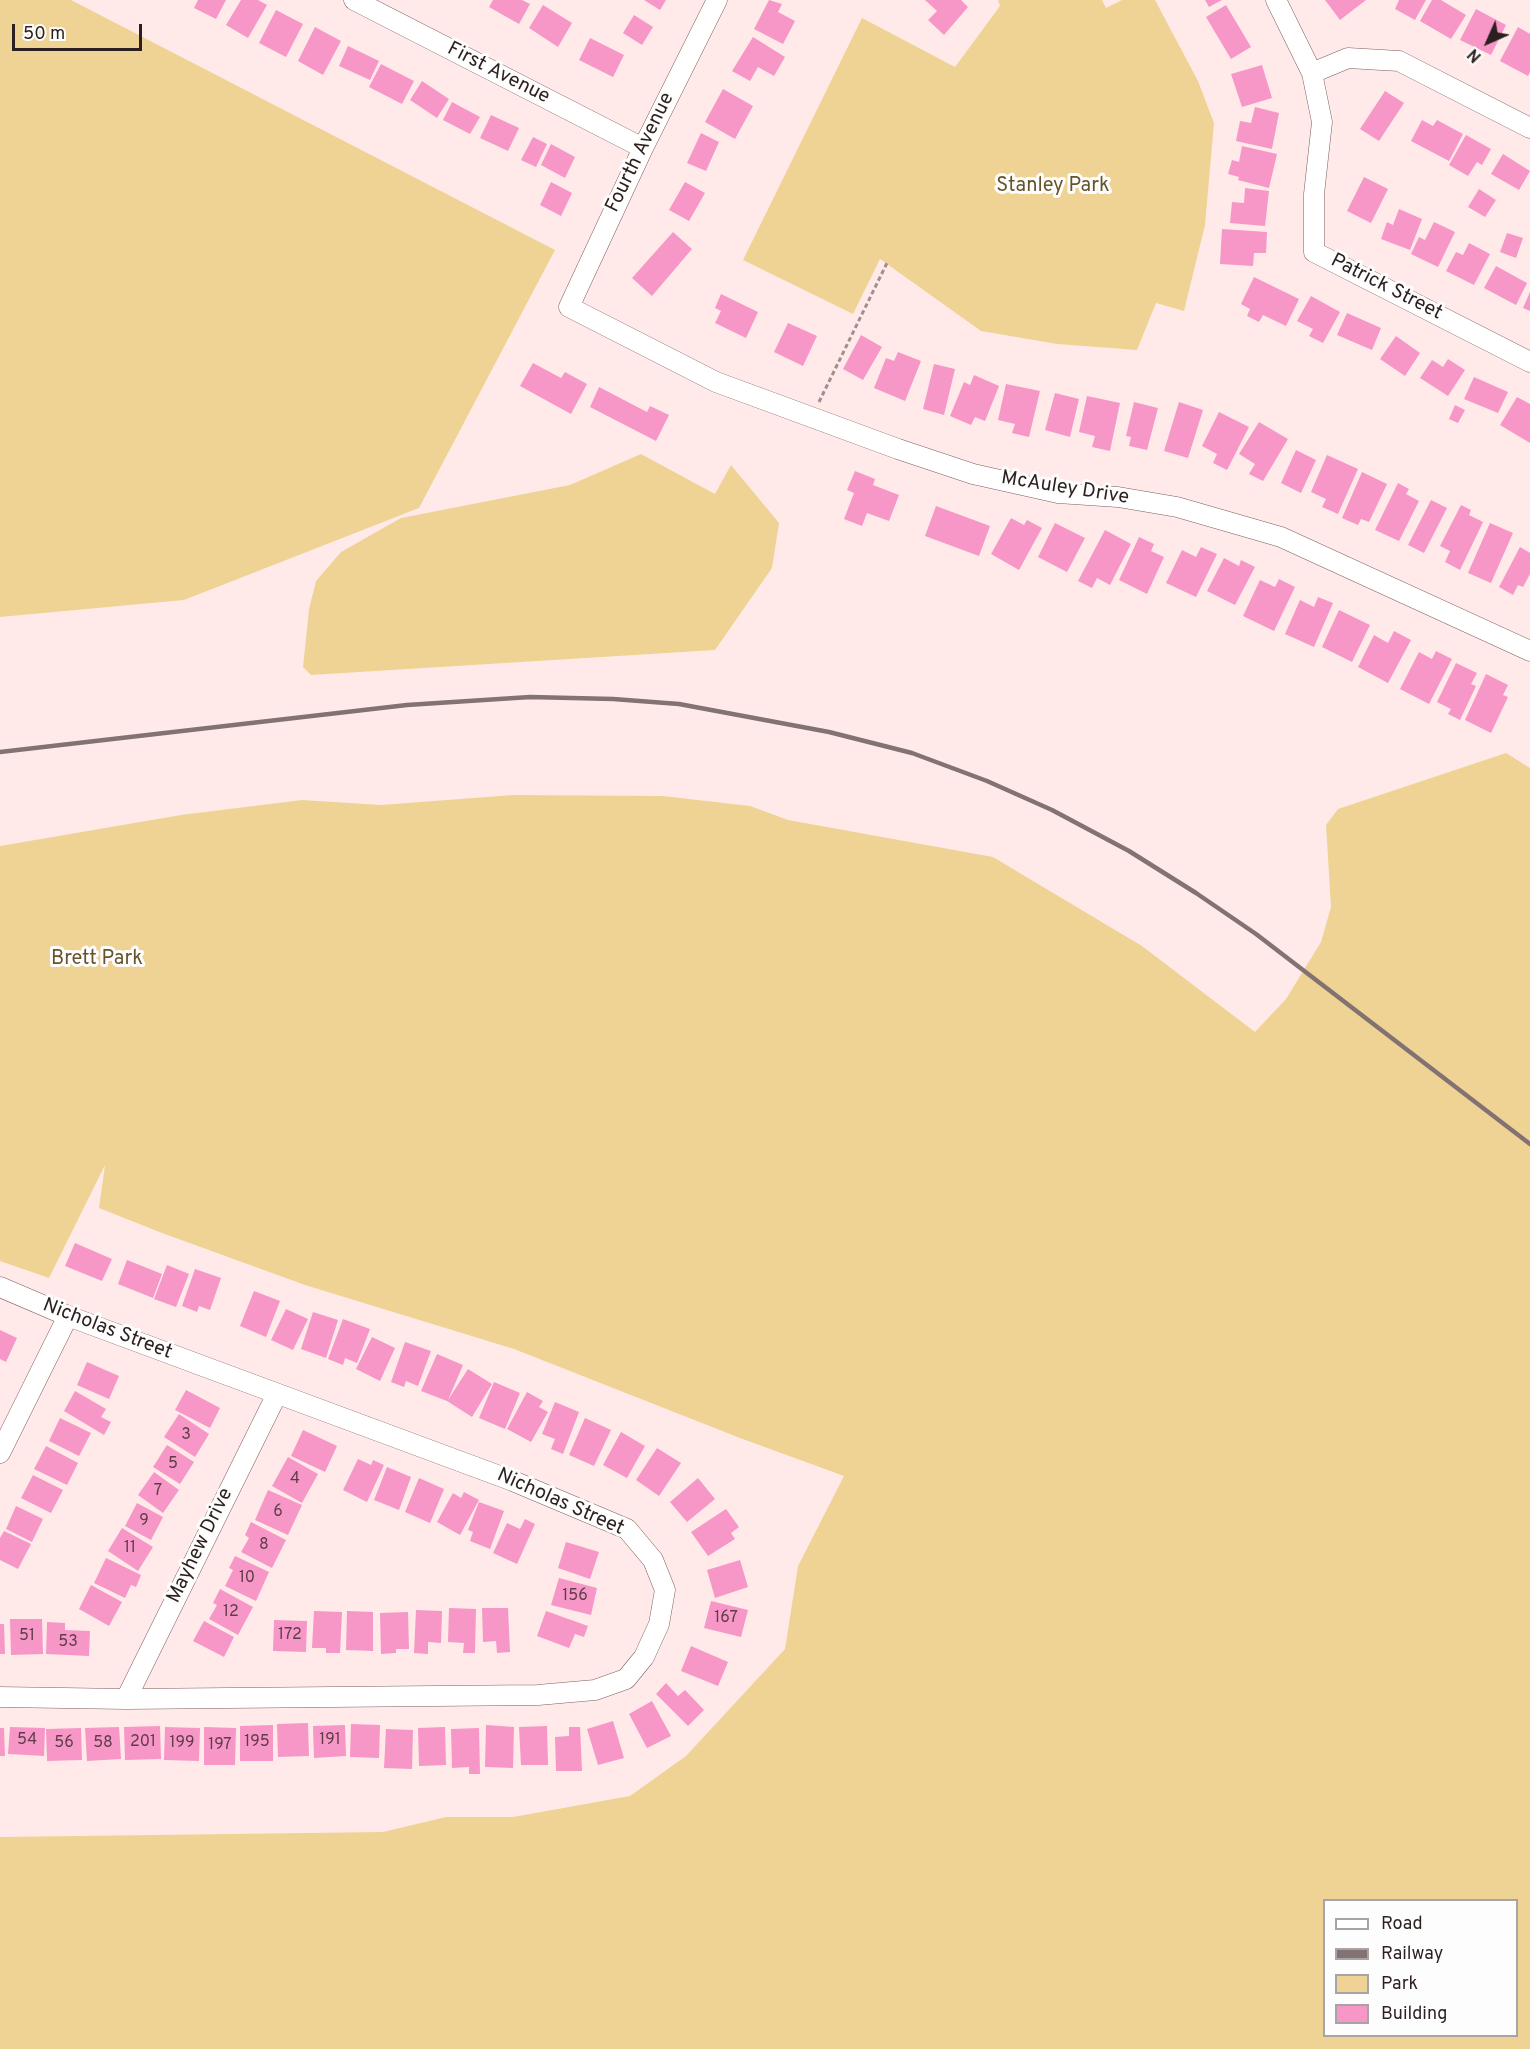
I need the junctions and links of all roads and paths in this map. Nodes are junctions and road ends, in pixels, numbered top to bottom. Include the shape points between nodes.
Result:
1 (354, 0) edge
2 (717, 0) edge
3 (1275, 0) edge
4 (1312, 73) junction
5 (1530, 128) edge
6 (643, 148) junction
7 (887, 263) dead end
8 (569, 307) joint
9 (1530, 362) edge
10 (811, 418) junction
11 (1530, 651) edge
12 (0, 1287) edge
13 (68, 1316) junction
14 (277, 1394) junction
15 (0, 1453) edge
16 (0, 1697) edge
17 (126, 1699) junction

1 - 6 street, First Avenue
2 - 6 street, Fourth Avenue
3 - 4 street, Patrick Street
4 - 5 street via 1348,58 1399,61
4 - 9 street, Patrick Street via 1323,122 1314,194 1314,252
6 - 8 street, Fourth Avenue
7 - 10 path
8 - 10 street, McAuley Drive via 717,382
10 - 11 street, McAuley Drive via 973,474 1058,493 1118,497 1177,507 1281,537
12 - 13 street, Nicholas Street
13 - 14 street, Nicholas Street
13 - 15 street
14 - 17 street, Mayhew Drive
14 - 17 street, Nicholas Street via 513,1481 627,1529 653,1560 665,1590 659,1624 644,1657 626,1679 595,1690 538,1695
16 - 17 street, Nicholas Street

